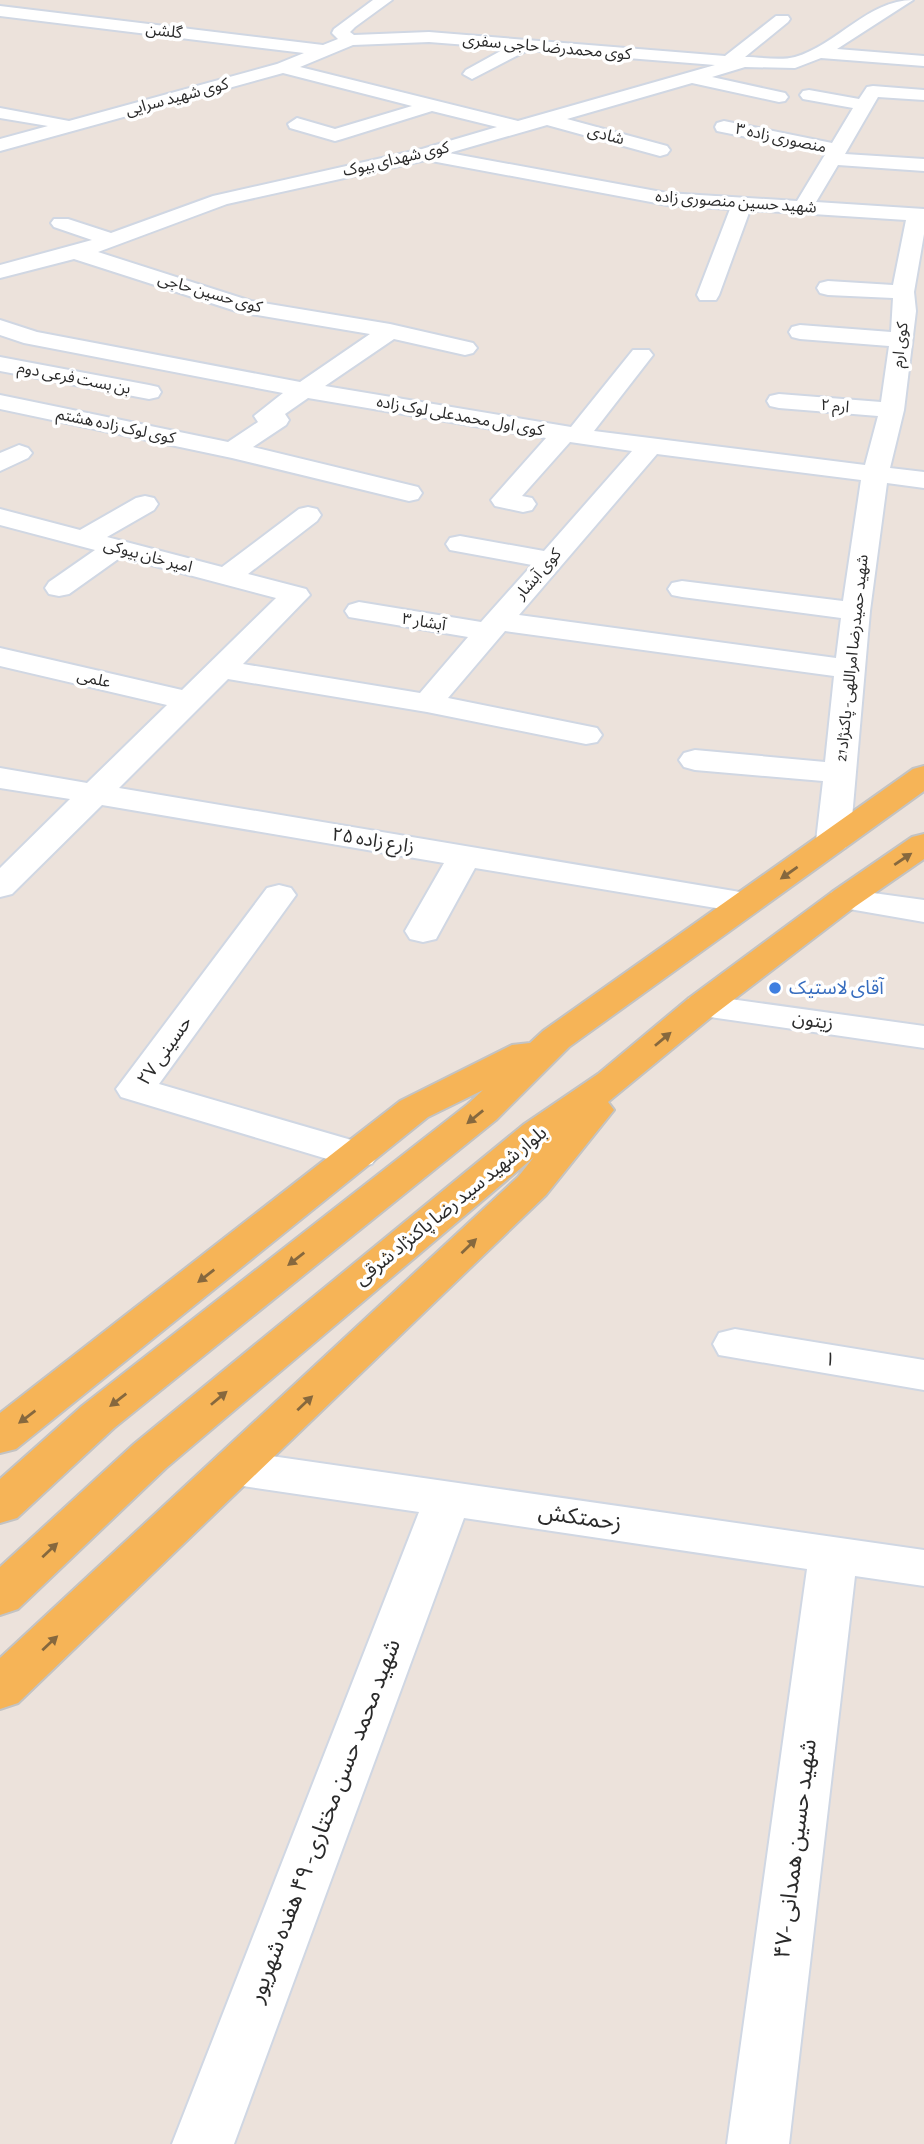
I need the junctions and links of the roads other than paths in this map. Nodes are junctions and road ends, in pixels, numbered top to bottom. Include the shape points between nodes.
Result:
1 (358, 0) edge
2 (900, 0) edge
3 (382, 1) edge
4 (0, 11) edge
5 (782, 19) dead end
6 (350, 40) junction
7 (724, 41) dead end
8 (522, 46) junction
9 (327, 50) junction
10 (820, 53) junction
11 (741, 55) junction
12 (924, 61) edge
13 (283, 68) junction
14 (472, 74) dead end
15 (691, 78) junction
16 (465, 94) dead end
17 (924, 94) edge
18 (808, 95) dead end
19 (432, 105) junction
20 (776, 109) dead end
21 (0, 113) edge
22 (885, 115) dead end
23 (551, 120) junction
24 (297, 124) dead end
25 (74, 125) junction
26 (724, 127) dead end
27 (522, 128) junction
28 (872, 137) dead end
29 (0, 145) edge
30 (837, 145) junction
31 (660, 149) dead end
32 (425, 154) junction
33 (924, 165) edge
34 (844, 184) dead end
35 (742, 204) junction
36 (803, 207) junction
37 (920, 215) edge
38 (61, 223) dead end
39 (111, 240) junction
40 (75, 252) junction
41 (0, 272) edge
42 (828, 288) dead end
43 (708, 295) dead end
44 (911, 305) edge
45 (0, 327) edge
46 (390, 331) junction
47 (800, 332) dead end
48 (32, 338) junction
49 (900, 347) junction
50 (465, 348) dead end
51 (0, 352) edge
52 (641, 355) dead end
53 (924, 356) edge
54 (0, 364) edge
55 (303, 390) junction
56 (149, 391) dead end
57 (779, 401) dead end
58 (0, 402) edge
59 (892, 410) junction
60 (570, 435) junction
61 (650, 446) junction
62 (232, 450) junction
63 (875, 474) junction
64 (924, 480) edge
65 (409, 493) dead end
66 (145, 504) dead end
67 (523, 504) dead end
68 (308, 514) dead end
69 (0, 517) edge
70 (84, 539) junction
71 (460, 544) dead end
72 (116, 548) junction
73 (551, 560) junction
74 (226, 577) junction
75 (58, 588) dead end
76 (682, 589) dead end
77 (359, 611) dead end
78 (856, 611) junction
79 (493, 627) junction
80 (1, 658) edge
81 (220, 669) junction
82 (850, 669) junction
83 (188, 702) junction
84 (427, 703) junction
85 (586, 735) dead end
86 (695, 760) dead end
87 (839, 773) junction
88 (924, 776) edge
89 (0, 778) edge
90 (93, 795) junction
91 (833, 841) junction
92 (924, 844) edge
93 (466, 856) junction
94 (0, 887) edge
95 (279, 895) dead end
96 (844, 899) junction
97 (746, 903) junction
98 (924, 911) edge
99 (424, 931) dead end
100 (702, 1006) junction
101 (565, 1033) junction
102 (924, 1037) edge
103 (628, 1068) junction
104 (358, 1155) junction
105 (735, 1344) dead end
106 (924, 1375) edge
107 (0, 1437) edge
108 (236, 1468) junction
109 (447, 1498) junction
110 (0, 1506) edge
111 (833, 1555) junction
112 (924, 1568) edge
113 (0, 1596) edge
114 (0, 1689) edge
115 (203, 2144) edge
116 (758, 2144) edge

1 - 3 street
2 - 10 street
3 - 6 street via 340,33
4 - 9 street, گلشن
5 - 11 street
6 - 8 street, کوی محمدرضا حاجی سفری via 429,37
6 - 9 street, کوی شهید سرایی
7 - 11 street
8 - 11 street, کوی محمدرضا حاجی سفری
8 - 14 street
9 - 13 street, کوی شهید سرایی
10 - 11 street, کوی شهدای بیوک via 795,63
10 - 12 street
11 - 15 street, کوی شهدای بیوک
13 - 19 street
13 - 25 street, کوی شهید سرایی
15 - 20 street
15 - 23 street, کوی شهدای بیوک
16 - 19 street
17 - 30 street via 873,91
18 - 30 street
19 - 24 street via 335,135
19 - 27 street
21 - 25 street
22 - 30 street
23 - 27 street, کوی شهدای بیوک
23 - 31 street, شادی
25 - 29 street, کوی شهید سرایی
26 - 30 street, منصوری زاده ۳
27 - 32 street, کوی شهدای بیوک
28 - 30 street
30 - 33 street
30 - 34 street
30 - 36 street
32 - 35 street, شهید حسین منصوری زاده via 667,199
32 - 39 street, کوی شهدای بیوک via 220,200
35 - 36 street, شهید حسین منصوری زاده
35 - 43 street
36 - 37 street, شهید حسین منصوری زاده
37 - 44 street, کوی ارم
38 - 39 street
39 - 40 street, کوی شهدای بیوک
40 - 41 street, کوی شهدای بیوک
40 - 46 street, کوی حسین حاجی via 247,307
42 - 44 street
44 - 49 street, کوی ارم
45 - 48 street, کوی اول محمدعلی لوک زاده
46 - 50 street, کوی حسین حاجی
46 - 55 street
47 - 49 street
48 - 51 street
48 - 55 street, کوی اول محمدعلی لوک زاده
49 - 53 street
49 - 59 street, کوی ارم
52 - 60 street
54 - 56 street, بن بست فرعی دوم
55 - 60 street, کوی اول محمدعلی لوک زاده
55 - 62 street via 266,416 277,420
57 - 59 street, ارم ۲
58 - 62 street, کوی لوک زاده هشتم
59 - 63 street, کوی ارم
60 - 61 street, کوی اول محمدعلی لوک زاده
60 - 67 street via 504,500
61 - 63 street, کوی اول محمدعلی لوک زاده
61 - 73 street, کوی آبشار
62 - 65 street, کوی لوک زاده هشتم
63 - 64 street, کوی اول محمدعلی لوک زاده
63 - 78 street, شهید حمیدرضا امراللهی- پاکنژاد21
66 - 70 street
68 - 74 street
69 - 70 street, امیر خان بیوکی
70 - 72 street, امیر خان بیوکی
71 - 73 street
72 - 74 street, امیر خان بیوکی
72 - 75 street
73 - 79 street, کوی آبشار
74 - 81 street, امیر خان بیوکی via 296,595
76 - 78 street
77 - 79 street, آبشار ۳
78 - 82 street, شهید حمیدرضا امراللهی- پاکنژاد21
79 - 82 street, آبشار ۳
79 - 84 street, کوی آبشار
80 - 83 street, علمی
81 - 83 street
81 - 84 street
82 - 87 street, شهید حمیدرضا امراللهی- پاکنژاد21
83 - 90 street
84 - 85 street
86 - 87 street
87 - 91 street, شهید حمیدرضا امراللهی- پاکنژاد21
88 - 91 main road
89 - 90 street, زارع زاده ۲۵
90 - 93 street, زارع زاده ۲۵
90 - 94 street
91 -> 97 main road
96 -> 92 main road, بلوار شهید سید رضا پاکنژاد شرقی
93 - 97 street, زارع زاده ۲۵
93 - 99 street
95 - 104 street, حسینی ۲۷ via 135,1089
96 - 98 street
96 - 100 main road, بلوار شهید سید رضا پاکنژاد شرقی
97 - 101 main road
100 - 102 street, زیتون
103 -> 100 main road, بلوار شهید سید رضا پاکنژاد شرقی
101 - 104 main road via 414,1110
101 -> 110 main road via 482,1112 97,1417
108 -> 103 main road via 532,1186
113 -> 103 main road, بلوار شهید سید رضا پاکنژاد شرقی via 150,1456 537,1134
104 -> 107 main road
105 - 106 street, ۱
108 - 109 street, زحمتکش
114 -> 108 main road
109 - 111 street, زحمتکش
109 - 115 street, شهید محمد حسن مختاری- ۴۹ هفده شهریور
111 - 112 street, زحمتکش
111 - 116 street, شهید حسین همدانی -۴۷

